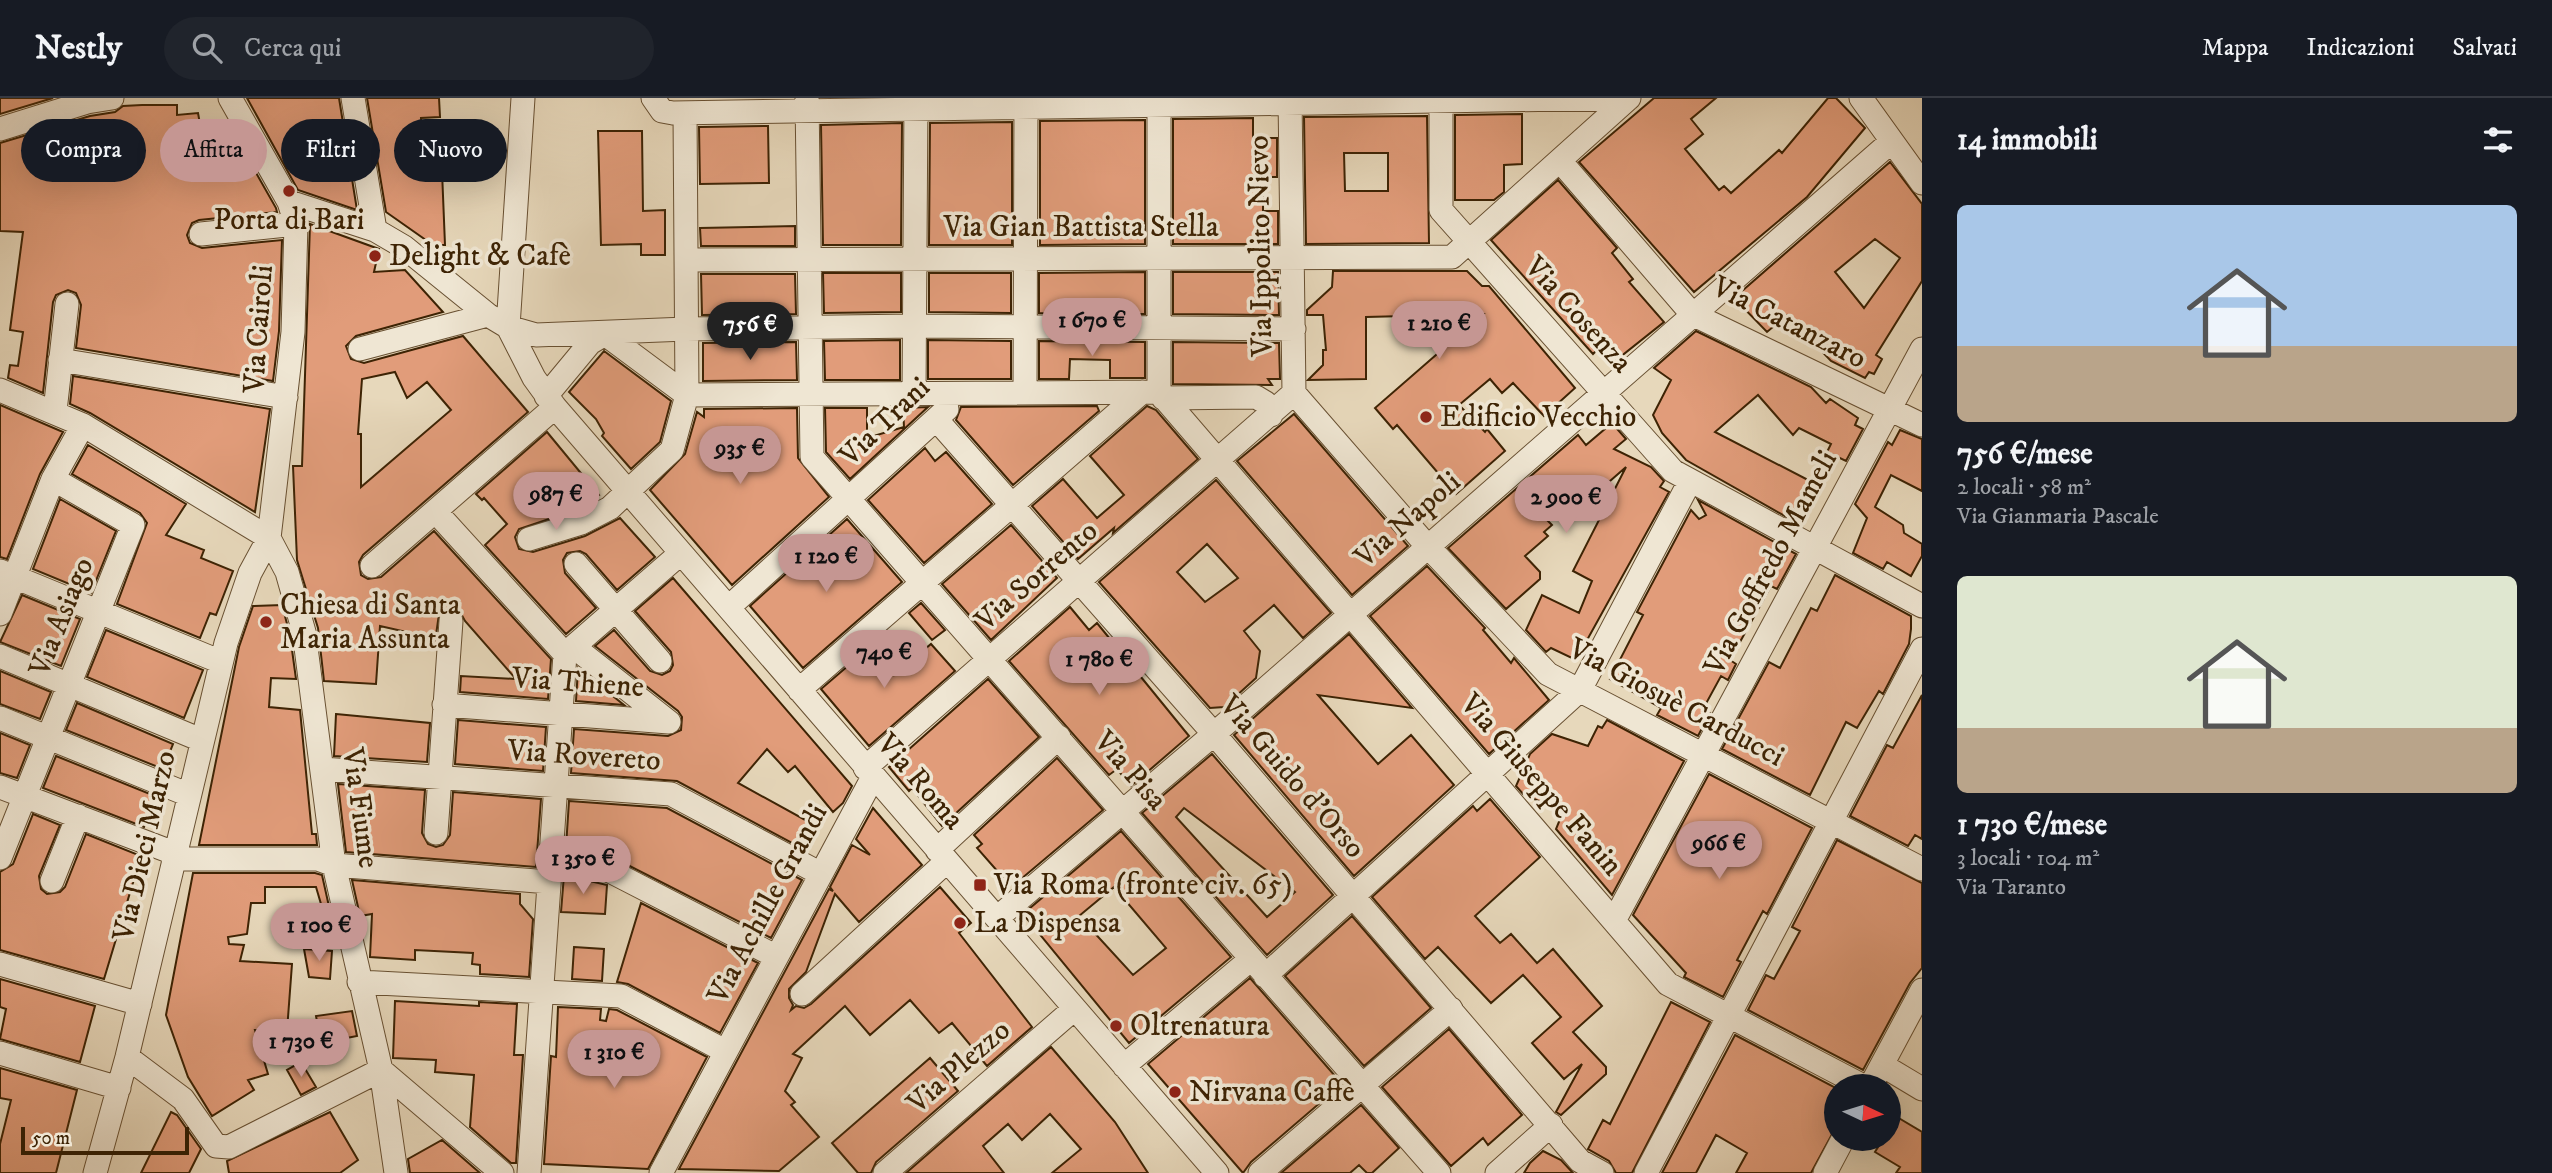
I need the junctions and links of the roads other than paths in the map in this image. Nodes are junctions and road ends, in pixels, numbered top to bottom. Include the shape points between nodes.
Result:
1 (112, 98) edge
2 (230, 98) edge
3 (353, 98) edge
4 (523, 98) edge
5 (653, 98) edge
6 (1629, 98) edge
7 (1861, 98) edge
8 (1441, 99) edge
9 (1290, 100) edge
10 (1158, 101) edge
11 (916, 103) edge
12 (1026, 103) edge
13 (807, 104) edge
14 (685, 113) junction
15 (0, 130) edge
16 (1892, 141) junction
17 (1561, 162) junction
18 (1922, 183) edge
19 (292, 213) junction
20 (375, 230) junction
21 (201, 234) dead end
22 (1470, 241) junction
23 (1294, 258) junction
24 (915, 259) junction
25 (1159, 259) junction
26 (686, 260) junction
27 (808, 260) junction
28 (1026, 260) junction
29 (67, 304) dead end
30 (1692, 314) junction
31 (488, 316) junction
32 (915, 326) junction
33 (1026, 326) junction
34 (509, 327) junction
35 (808, 327) junction
36 (1158, 328) junction
37 (1294, 328) junction
38 (686, 329) junction
39 (604, 334) junction
40 (360, 349) dead end
41 (1922, 349) edge
42 (60, 360) junction
43 (0, 390) edge
44 (1603, 391) junction
45 (960, 393) junction
46 (1025, 393) junction
47 (1294, 393) junction
48 (914, 394) junction
49 (1155, 394) junction
50 (687, 395) junction
51 (808, 396) junction
52 (286, 397) junction
53 (551, 402) junction
54 (1890, 408) junction
55 (55, 411) junction
56 (1271, 415) junction
57 (936, 419) junction
58 (83, 425) junction
59 (1922, 425) edge
60 (1220, 461) junction
61 (53, 479) junction
62 (1690, 481) junction
63 (628, 493) junction
64 (849, 500) junction
65 (1010, 505) junction
66 (436, 512) junction
67 (269, 538) junction
68 (529, 538) dead end
69 (1426, 545) junction
70 (1816, 548) junction
71 (681, 553) junction
72 (576, 564) dead end
73 (372, 566) dead end
74 (8, 574) edge
75 (922, 581) junction
76 (1078, 583) junction
77 (1922, 606) edge
78 (729, 607) junction
79 (616, 611) junction
80 (98, 612) junction
81 (1349, 613) junction
82 (0, 614) edge
83 (451, 621) dead end
84 (1922, 649) edge
85 (569, 650) junction
86 (0, 656) edge
87 (989, 660) junction
88 (660, 661) dead end
89 (221, 662) junction
90 (69, 685) junction
91 (799, 690) junction
92 (1580, 690) junction
93 (444, 705) junction
94 (560, 714) junction
95 (0, 718) edge
96 (1214, 734) junction
97 (48, 737) junction
98 (1059, 737) junction
99 (201, 740) junction
100 (1704, 753) junction
101 (322, 769) junction
102 (869, 772) junction
103 (1488, 772) junction
104 (439, 777) junction
105 (555, 785) junction
106 (0, 787) edge
107 (188, 795) junction
108 (25, 796) junction
109 (1124, 811) junction
110 (78, 816) junction
111 (1831, 821) junction
112 (436, 833) dead end
113 (174, 856) junction
114 (942, 856) junction
115 (0, 858) edge
116 (550, 858) junction
117 (334, 865) junction
118 (1922, 869) edge
119 (821, 874) junction
120 (52, 881) dead end
121 (549, 882) junction
122 (1354, 896) junction
123 (997, 918) junction
124 (1615, 919) junction
125 (775, 956) junction
126 (0, 964) edge
127 (1258, 967) junction
128 (359, 982) junction
129 (1922, 990) edge
130 (540, 994) junction
131 (802, 994) dead end
132 (140, 1004) junction
133 (1074, 1009) junction
134 (1451, 1009) junction
135 (1729, 1016) junction
136 (725, 1051) junction
137 (0, 1052) edge
138 (127, 1057) junction
139 (1882, 1065) junction
140 (1125, 1066) junction
141 (381, 1070) junction
142 (1840, 1074) edge
143 (1877, 1074) edge
144 (1361, 1086) junction
145 (119, 1088) junction
146 (1922, 1089) edge
147 (1551, 1125) junction
148 (1836, 1152) edge
149 (95, 1173) edge
150 (396, 1173) edge
151 (502, 1173) edge
152 (529, 1173) edge
153 (661, 1173) edge
154 (884, 1173) edge
155 (1217, 1173) edge
156 (1260, 1173) edge
157 (1439, 1173) edge
158 (1497, 1173) edge
159 (1602, 1173) edge
160 (1646, 1173) edge
161 (1825, 1173) edge

1 - 15 street
2 - 19 street
3 - 20 street
4 - 34 street
5 - 14 street via 662,111
6 - 8 street
6 - 17 street
7 - 16 street
8 - 9 street
8 - 22 street, Via Cosenza via 1441,210
9 - 10 street
9 - 23 street, Via Ippolito Nievo
10 - 12 street
10 - 25 street
11 - 12 street
11 - 13 street
11 - 24 street
12 - 28 street
13 - 14 street
13 - 27 street, Via Pisa
14 - 26 street
16 - 18 street
16 - 30 street, Via Napoli
17 - 22 street
17 - 30 street, Via Catanzaro
19 - 20 street
19 - 21 street
19 - 52 street, Via Cairoli via 294,329
20 - 31 street via 404,247
22 - 23 street, Via Gian Battista Stella via 1452,257
22 - 44 street, Via Cosenza
23 - 25 street, Via Gian Battista Stella
23 - 37 street, Via Ippolito Nievo
24 - 27 street, Via Gian Battista Stella
24 - 28 street, Via Gian Battista Stella
24 - 32 street
25 - 28 street, Via Gian Battista Stella
25 - 36 street
26 - 27 street, Via Gian Battista Stella
26 - 38 street
27 - 35 street, Via Pisa
28 - 33 street
29 - 42 street
30 - 44 street, Via Napoli
30 - 54 street, Via Catanzaro
31 - 34 street
31 - 40 street
32 - 33 street
32 - 35 street
32 - 48 street
33 - 36 street
33 - 46 street
34 - 39 street via 536,335
34 - 53 street, Via Roma via 521,356
35 - 38 street
35 - 51 street, Via Pisa
36 - 37 street
36 - 49 street
37 - 47 street, Via Ippolito Nievo
38 - 39 street
38 - 50 street
39 - 50 street
39 - 53 street via 590,343
41 - 54 street, Via Goffredo Mameli
42 - 52 street
42 - 55 street
43 - 55 street
44 - 62 street, Via Cosenza via 1673,471
44 - 69 street, Via Napoli
45 - 46 street
45 - 48 street
45 - 57 street, Via Trani
46 - 49 street
47 - 56 street, Via Sorrento
47 - 69 street, Via Giosuè Carducci
48 - 51 street
49 - 56 street via 1256,397 1266,403
49 - 60 street, Via Giuseppe Fanin
49 - 65 street
50 - 51 street
50 - 63 street via 672,450
51 - 64 street, Via Pisa via 812,457
52 - 67 street, Via Cairoli
53 - 63 street, Via Roma
53 - 66 street
54 - 59 street, Via Catanzaro
54 - 70 street, Via Goffredo Mameli
55 - 58 street
56 - 60 street, Via Sorrento
57 - 64 street, Via Trani
57 - 65 street, Via Guido d'Orso
58 - 61 street
58 - 67 street
60 - 76 street, Via Sorrento
60 - 81 street, Via Giuseppe Fanin
61 - 74 street
61 - 80 street, Via Asiago via 133,525
62 - 70 street, Via Cosenza
62 - 92 street
63 - 68 street via 581,523
63 - 71 street, Via Roma
64 - 75 street, Via Pisa
64 - 78 street, Via Trani
65 - 75 street
65 - 76 street, Via Guido d'Orso
66 - 73 street
66 - 85 street
67 - 89 street, Via Dieci Marzo via 250,573
67 - 101 street, Via Fiume via 287,572 304,632
69 - 81 street, Via Napoli
69 - 92 street, Via Giosuè Carducci via 1548,674
70 - 77 street, Via Cosenza
70 - 100 street, Via Goffredo Mameli
71 - 78 street, Via Roma
71 - 79 street
72 - 79 street
74 - 80 street
74 - 82 street
75 - 87 street, Via Pisa
75 - 91 street
76 - 87 street, Via Sorrento
76 - 96 street, Via Guido d'Orso
78 - 91 street, Via Roma
79 - 85 street
79 - 88 street
80 - 89 street
80 - 90 street, Via Asiago
81 - 96 street, Via Napoli
81 - 103 street, Via Giuseppe Fanin
83 - 93 street
84 - 111 street
85 - 94 street
85 - 94 street, Via Thiene via 669,722
86 - 90 street
87 - 98 street, Via Pisa
87 - 102 street, Via Sorrento
89 - 99 street, Via Dieci Marzo
90 - 97 street, Via Asiago
90 - 99 street
91 - 102 street, Via Roma
92 - 100 street, Via Giosuè Carducci
92 - 103 street
93 - 94 street, Via Thiene
93 - 104 street
94 - 105 street
95 - 97 street
96 - 109 street, Via Napoli
96 - 122 street, Via Guido d'Orso
97 - 107 street
97 - 108 street, Via Asiago
98 - 109 street, Via Pisa
98 - 114 street
99 - 107 street, Via Dieci Marzo
100 - 111 street, Via Giosuè Carducci
100 - 124 street, Via Goffredo Mameli
101 - 104 street, Via Rovereto
101 - 117 street, Via Fiume
102 - 114 street, Via Roma
102 - 119 street, Via Achille Grandi
103 - 122 street
103 - 124 street, Via Giuseppe Fanin
104 - 105 street, Via Rovereto
104 - 112 street
105 - 116 street
105 - 119 street, Via Rovereto via 671,794
106 - 108 street
107 - 113 street, Via Dieci Marzo
108 - 110 street
108 - 115 street, Via Asiago
109 - 123 street, Via Napoli
109 - 127 street, Via Pisa
110 - 113 street
110 - 120 street
111 - 118 street, Via Giosuè Carducci
111 - 135 street
113 - 117 street via 318,859
113 - 132 street, Via Dieci Marzo
114 - 123 street, Via Roma
114 - 131 street
116 - 121 street
116 - 125 street via 606,869
117 - 121 street
117 - 128 street, Via Fiume
119 - 125 street, Via Achille Grandi
121 - 130 street
122 - 127 street
122 - 134 street, Via Guido d'Orso
123 - 133 street, Via Roma
124 - 135 street, Via Giuseppe Fanin via 1668,984
125 - 136 street, Via Achille Grandi
126 - 132 street
127 - 140 street
127 - 144 street, Via Pisa
128 - 130 street
128 - 141 street, Via Fiume
129 - 139 street
130 - 136 street via 621,996
130 - 152 street
132 - 138 street, Via Dieci Marzo
133 - 140 street, Via Roma
133 - 154 street, Via Plezzo
134 - 144 street
134 - 147 street, Via Guido d'Orso
135 - 142 street, Via Giuseppe Fanin
135 - 160 street
136 - 153 street, Via Achille Grandi
137 - 145 street
138 - 141 street via 183,1099 222,1148
138 - 145 street, Via Dieci Marzo
139 - 143 street
139 - 146 street
140 - 155 street, Via Roma
141 - 150 street, Via Fiume
141 - 151 street
144 - 156 street
144 - 157 street, Via Pisa
145 - 149 street, Via Dieci Marzo
147 - 158 street
147 - 159 street, Via Guido d'Orso via 1580,1161
148 - 161 street

